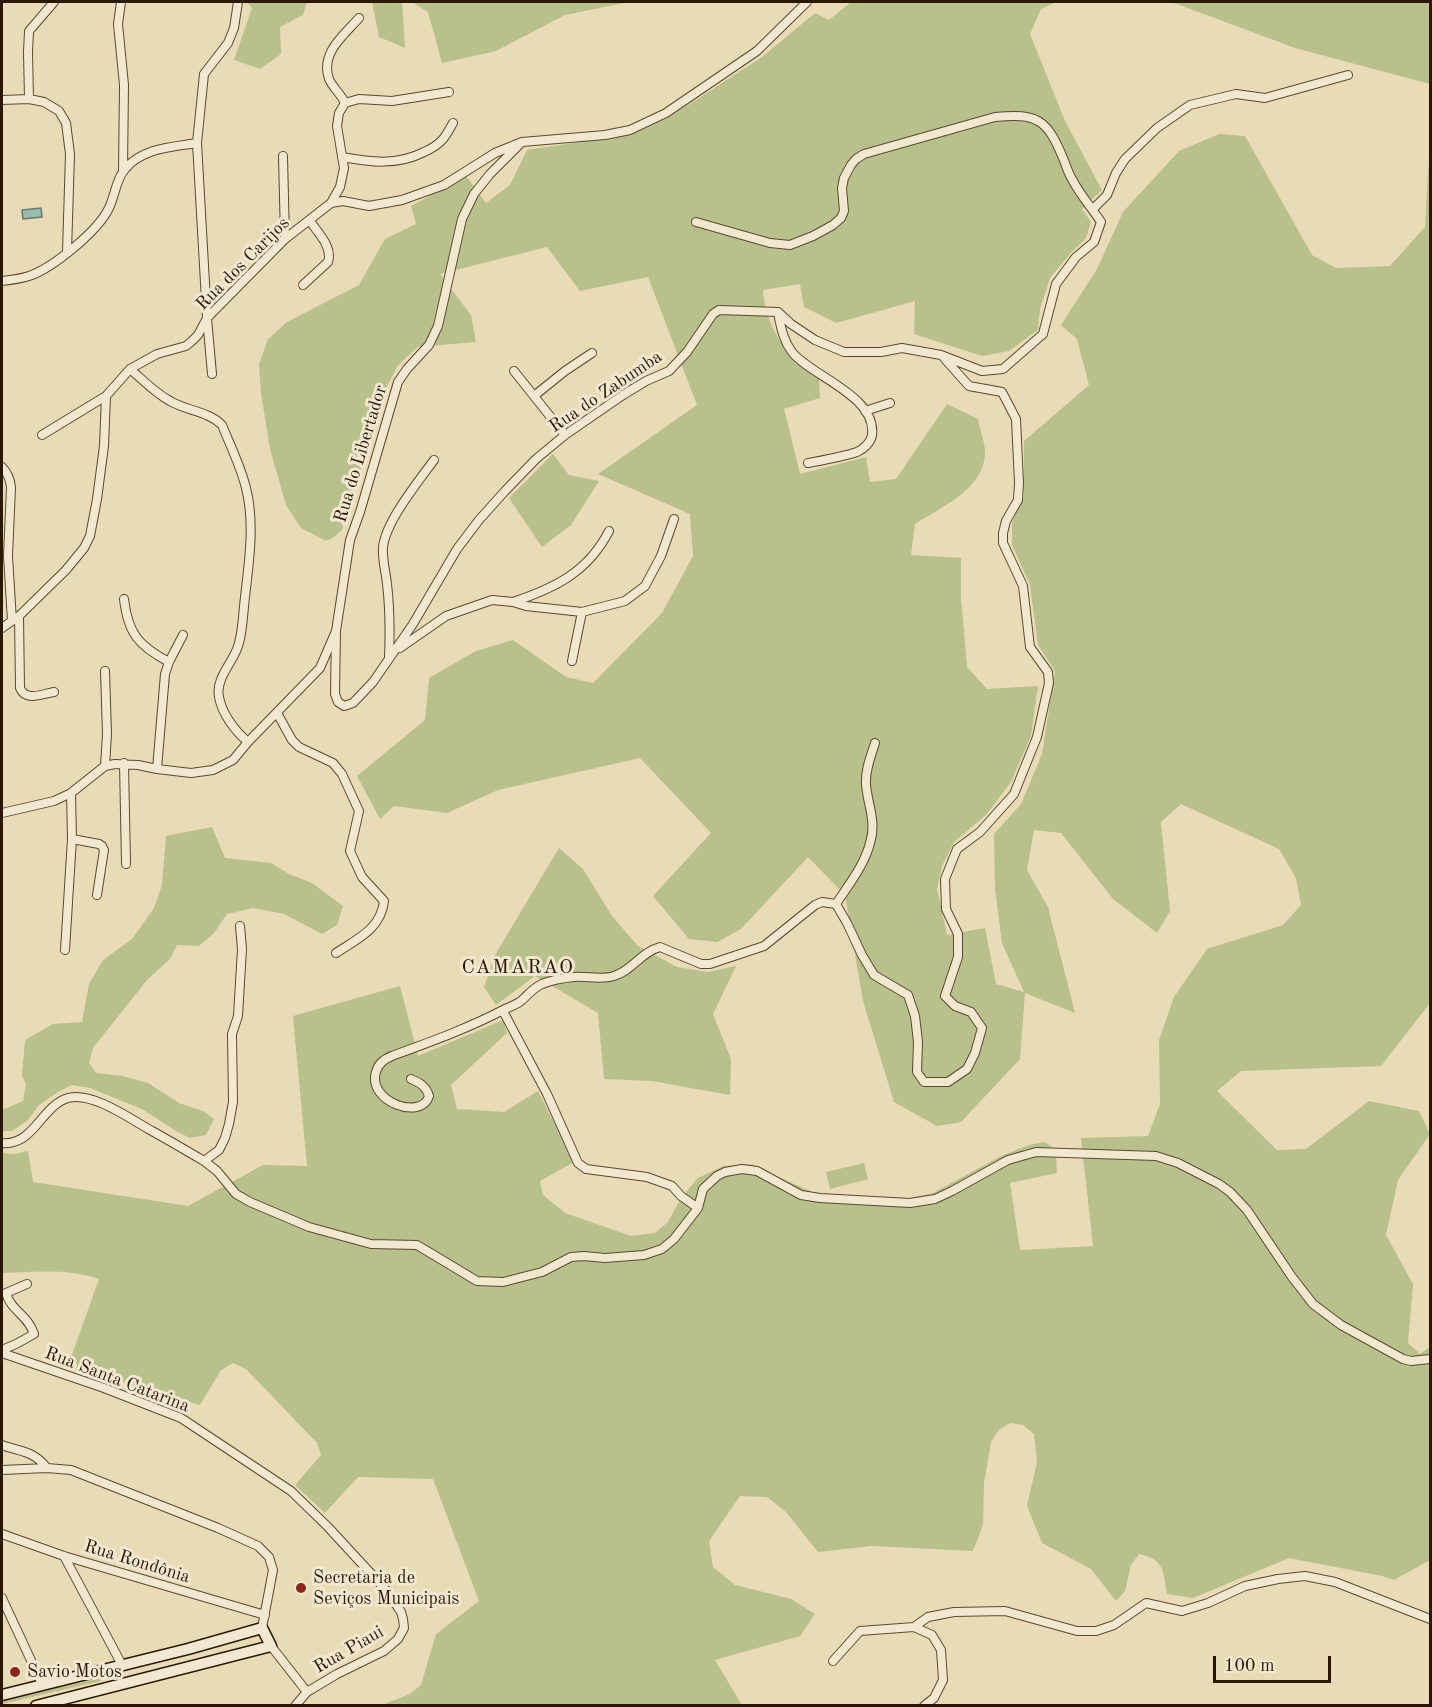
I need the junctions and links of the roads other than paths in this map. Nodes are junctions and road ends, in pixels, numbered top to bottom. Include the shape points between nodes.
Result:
1 (54, 2) edge
2 (121, 2) edge
3 (238, 2) edge
4 (807, 2) edge
5 (360, 18) dead end
6 (1348, 75) dead end
7 (449, 92) dead end
8 (29, 99) junction
9 (2, 100) edge
10 (345, 103) junction
11 (453, 123) dead end
12 (522, 142) junction
13 (197, 143) junction
14 (283, 156) dead end
15 (342, 157) junction
16 (123, 171) junction
17 (331, 203) junction
18 (1093, 209) junction
19 (310, 221) junction
20 (696, 222) dead end
21 (285, 239) junction
22 (67, 252) junction
23 (2, 281) edge
24 (303, 285) dead end
25 (778, 312) junction
26 (207, 318) junction
27 (592, 353) dead end
28 (941, 355) junction
29 (130, 369) junction
30 (514, 371) dead end
31 (212, 374) dead end
32 (106, 396) junction
33 (534, 396) junction
34 (890, 403) dead end
35 (865, 411) junction
36 (42, 435) dead end
37 (565, 435) junction
38 (434, 460) dead end
39 (808, 463) dead end
40 (2, 467) edge
41 (674, 519) dead end
42 (609, 531) dead end
43 (5, 556) edge
44 (124, 599) dead end
45 (513, 602) junction
46 (582, 612) junction
47 (16, 619) junction
48 (2, 628) edge
49 (336, 631) junction
50 (183, 635) dead end
51 (391, 655) junction
52 (572, 661) dead end
53 (170, 662) junction
54 (105, 672) dead end
55 (54, 692) dead end
56 (277, 713) junction
57 (248, 742) junction
58 (875, 743) dead end
59 (124, 763) junction
60 (105, 766) junction
61 (157, 769) junction
62 (71, 792) junction
63 (2, 813) edge
64 (72, 839) junction
65 (126, 864) dead end
66 (97, 895) dead end
67 (836, 904) junction
68 (240, 926) dead end
69 (65, 950) dead end
70 (336, 953) dead end
71 (503, 1011) junction
72 (411, 1079) dead end
73 (2, 1143) edge
74 (204, 1161) junction
75 (698, 1208) junction
76 (27, 1284) dead end
77 (2, 1352) edge
78 (1431, 1359) edge
79 (2, 1445) edge
80 (46, 1468) junction
81 (2, 1470) edge
82 (2, 1534) edge
83 (64, 1556) junction
84 (2, 1598) edge
85 (401, 1612) joint
86 (265, 1615) junction
87 (1431, 1619) edge
88 (914, 1627) junction
89 (262, 1628) junction
90 (244, 1634) junction
91 (271, 1646) junction
92 (250, 1652) junction
93 (834, 1661) dead end
94 (122, 1665) junction
95 (101, 1670) junction
96 (42, 1684) junction
97 (106, 1689) junction
98 (307, 1692) junction
99 (2, 1695) edge
100 (60, 1703) edge
101 (36, 1706) edge
102 (295, 1706) edge
103 (924, 1706) edge

1 - 8 street via 29,31
2 - 16 street via 118,24 124,85
3 - 13 street via 228,43 204,74
4 - 12 street via 757,51 666,113 630,130
5 - 10 street via 329,55 328,77
6 - 18 street via 1265,98 1236,94 1190,105 1157,128 1125,159 1107,195
7 - 10 street
8 - 9 street
8 - 22 street via 51,105 66,123 70,154
10 - 15 street via 337,126
11 - 15 street via 442,140 415,157 369,162
12 - 17 street via 495,153 444,185 402,200 369,206
12 - 49 street, Rua do Libertador via 474,194 462,219 438,326 429,345 398,382 350,540
13 - 16 street via 156,150
13 - 26 street
14 - 21 street
15 - 17 street via 340,187
16 - 22 street via 102,220
17 - 19 street, Rua dos Carijos
18 - 20 street via 1071,177 1050,130 1031,117 1016,115 995,117 864,154 844,178 841,218 790,245
18 - 28 street via 1101,222 1094,242 1076,257 1056,284 1043,334 1003,369 982,372
19 - 21 street, Rua dos Carijos
19 - 24 street via 328,247 330,257
21 - 26 street, Rua dos Carijos
22 - 23 street via 30,276
25 - 28 street via 815,339 844,352 902,348
25 - 35 street via 784,339 793,352 807,366 843,388
25 - 37 street, Rua do Zabumba via 719,310 669,370 622,395
26 - 29 street, Rua dos Carijos via 186,346 157,354
26 - 31 street
27 - 33 street
28 - 67 street via 969,386 1002,392 1016,419 1019,491 1006,521 1003,543 1023,586 1030,647 1048,672 1049,683 1037,737 1014,794 980,832 957,849 945,879 946,909 958,934 958,957 945,996 955,1006 971,1012 982,1028 967,1069 948,1082 924,1082 917,1072 915,1016 908,996 874,975
29 - 32 street, Rua dos Carijos
29 - 57 street via 170,401 210,415 222,425 246,487 250,539 242,630 238,648 219,686 219,697 230,722
30 - 33 street
32 - 36 street, Rua dos Carijos
32 - 47 street via 104,446 90,536 66,570
33 - 37 street
34 - 35 street
35 - 39 street via 871,437 860,451
37 - 51 street, Rua do Zabumba via 536,459 479,520
38 - 51 street via 396,516 383,549
40 - 43 street via 8,473 11,487
41 - 46 street via 645,586 625,601
42 - 45 street via 579,569 535,595
43 - 47 street
44 - 53 street via 125,613 135,636 150,651
45 - 46 street
45 - 51 street via 492,600 446,616
46 - 52 street
47 - 48 street
47 - 55 street via 22,693 31,696
49 - 51 street, Rua do Zabumba via 335,694 345,706 364,693
49 - 56 street via 320,668
50 - 53 street
53 - 61 street via 165,674
54 - 60 street
56 - 57 street
56 - 70 street via 292,741 333,763 342,774 359,811 350,851 362,877 384,901 375,926
57 - 61 street via 233,760 213,770 191,773
58 - 67 street via 866,773 872,837 865,859
59 - 60 street
59 - 61 street
59 - 65 street
60 - 62 street
62 - 63 street via 54,801
62 - 64 street
64 - 66 street via 99,844 104,850
64 - 69 street
67 - 71 street via 815,905 764,946 723,960 701,964 660,947 644,954 617,976 574,977 542,984
68 - 74 street via 242,949 238,1016 232,1034 231,1113 219,1150
71 - 72 street via 387,1058 378,1067 374,1082 379,1093 390,1101 416,1107 427,1102 429,1096 422,1084
71 - 75 street via 578,1162 585,1169 647,1177 672,1186
73 - 74 street via 31,1133 56,1105 69,1098 83,1098 115,1109
74 - 75 street via 236,1194 250,1202 309,1227 371,1244 417,1245 477,1281 486,1282 542,1272 571,1257 644,1256 674,1239
75 - 78 street via 703,1189 717,1176 742,1169 758,1171 801,1195 910,1203 934,1199 1008,1160 1036,1152 1156,1155 1230,1192 1322,1311 1403,1359
76 - 77 street via 6,1293 34,1334
77 - 85 street, Rua Santa Catarina via 181,1418 291,1491 386,1590
79 - 80 street via 27,1452
80 - 81 street
80 - 86 street via 70,1470 258,1546 269,1557 273,1570
82 - 83 street, Rua Rondônia
83 - 86 street, Rua Rondônia
83 - 94 street
84 - 96 street
85 - 98 street, Rua Piaui via 404,1628 384,1651
86 - 89 street
87 - 88 street via 1335,1582 1305,1576 1245,1586 1182,1611 1146,1603 1114,1625 1096,1631 1077,1631 1005,1611 954,1612 928,1617
88 - 93 street via 860,1631
88 - 103 street via 932,1635 941,1650 943,1680 934,1698
89 - 90 street
89 - 91 street
90 - 92 street
90 - 94 street
91 - 92 street
91 - 98 street
92 - 97 street
94 - 95 street
95 - 96 street
95 - 97 street
96 - 99 street
97 - 100 street
98 - 102 street, Rua Piaui
100 - 101 street

